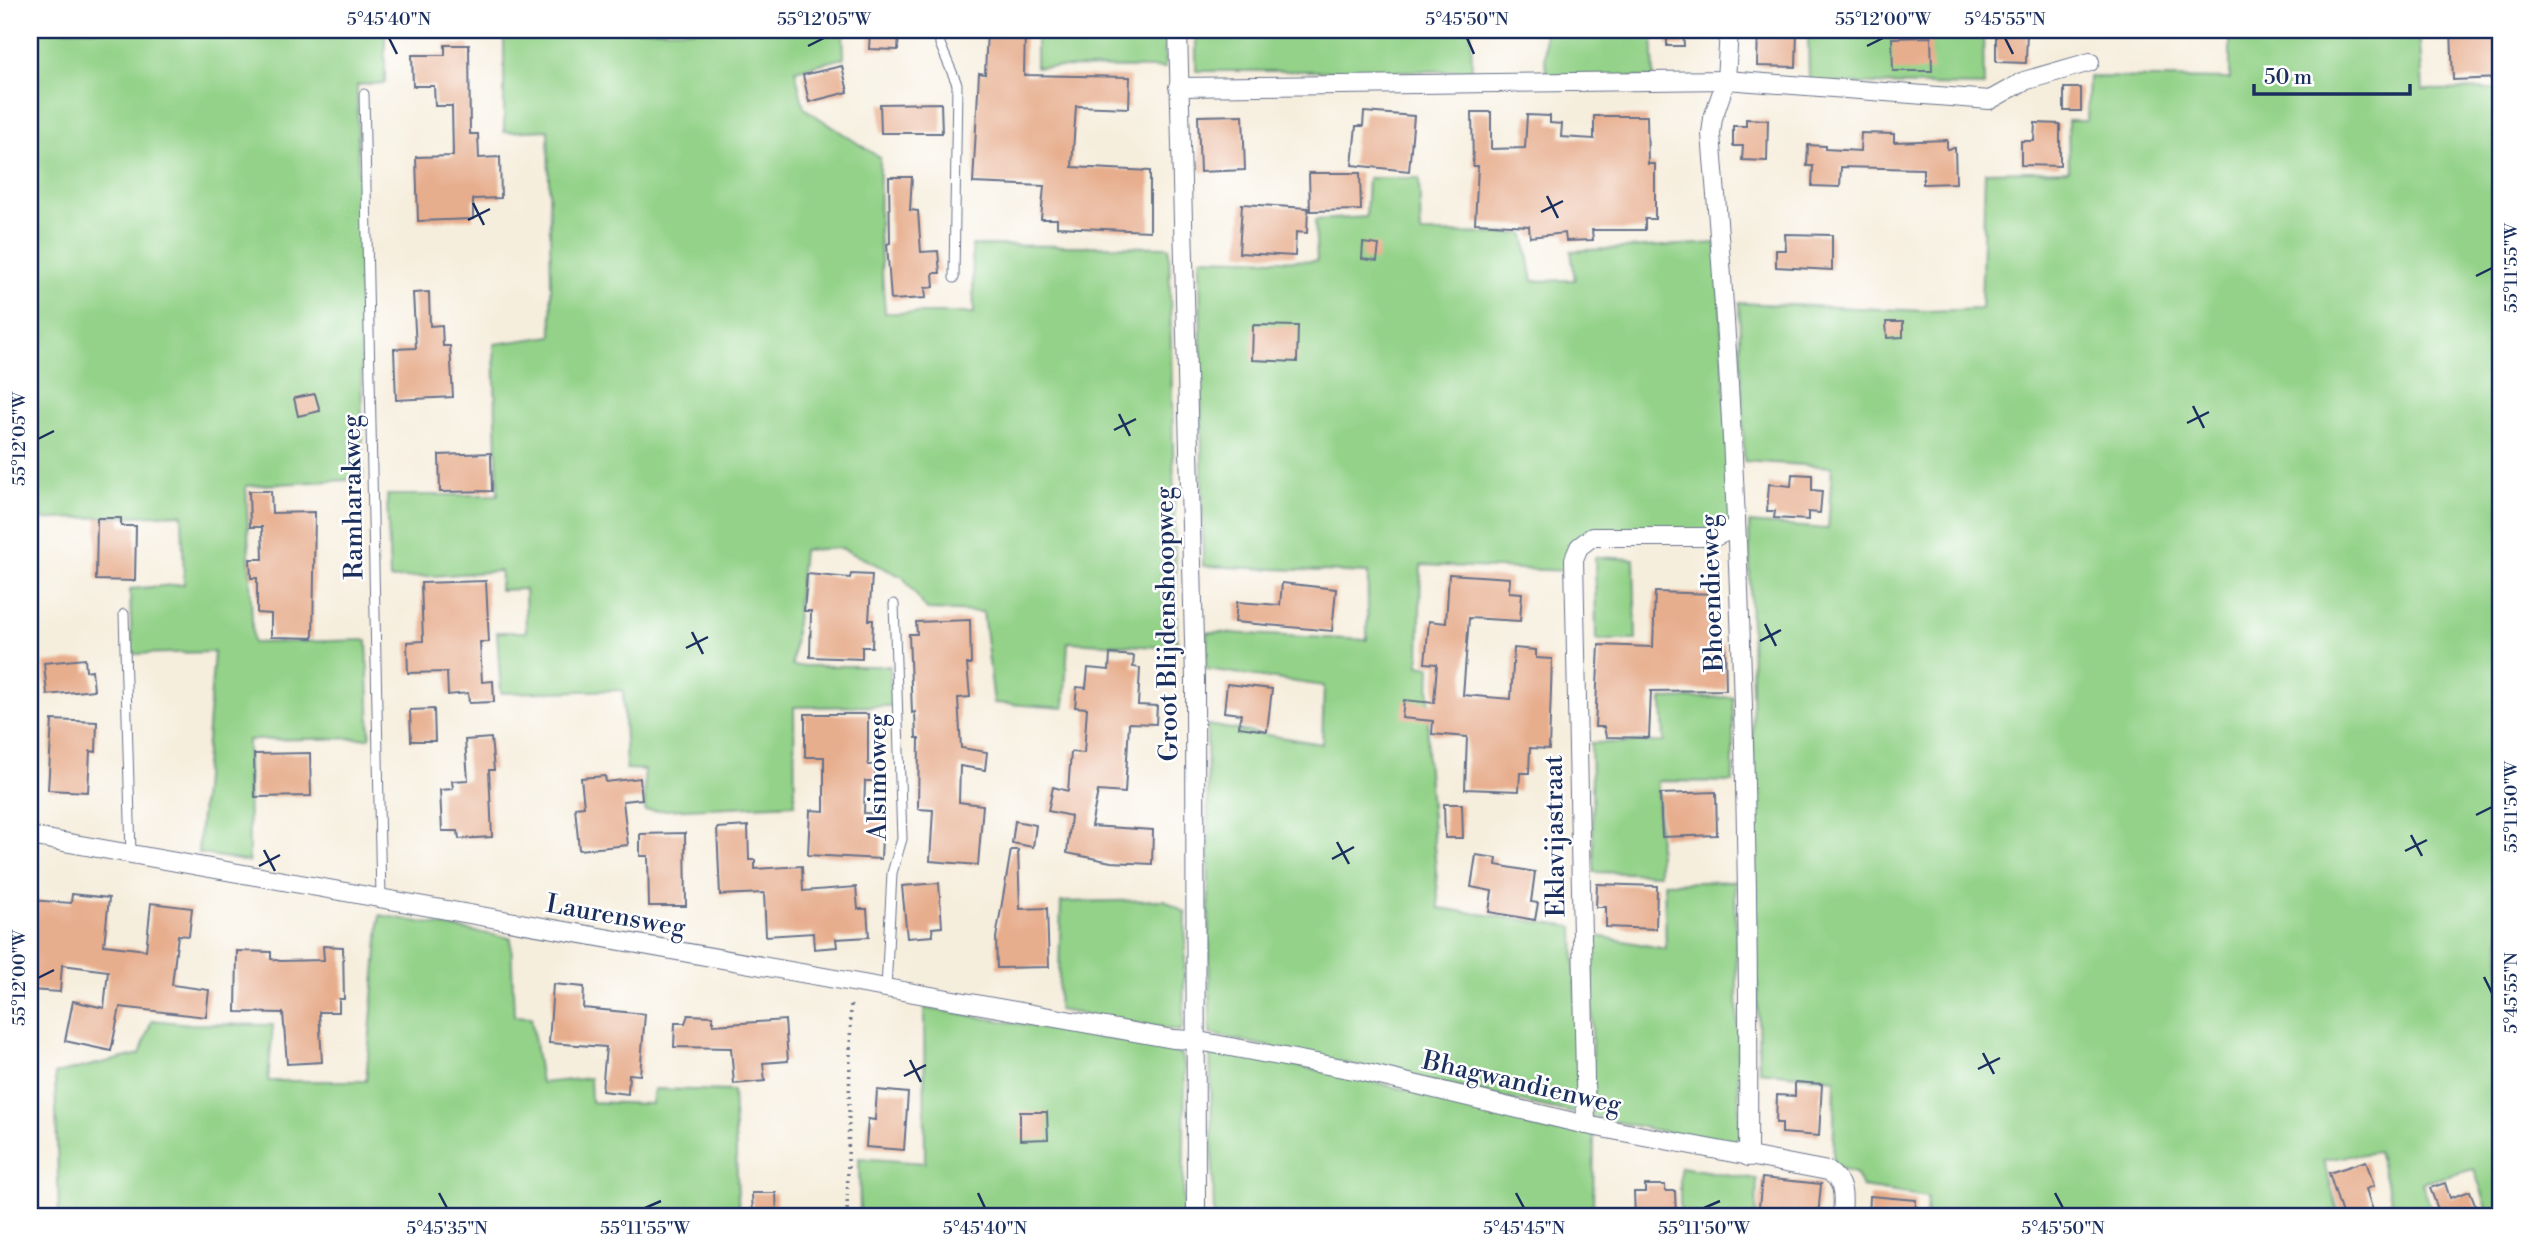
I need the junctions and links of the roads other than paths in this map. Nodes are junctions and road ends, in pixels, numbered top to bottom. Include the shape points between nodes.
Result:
1 (939, 30) edge
2 (1178, 30) edge
3 (1729, 30) edge
4 (2090, 62) dead end
5 (1726, 80) junction
6 (1178, 87) junction
7 (364, 94) dead end
8 (954, 278) dead end
9 (1734, 528) junction
10 (894, 604) dead end
11 (124, 614) dead end
12 (30, 836) edge
13 (131, 854) junction
14 (381, 898) junction
15 (886, 991) junction
16 (1194, 1040) junction
17 (1586, 1125) junction
18 (1748, 1157) junction
19 (1196, 1217) edge
20 (1842, 1217) edge

1 - 8 lane via 957,84
2 - 6 street, Groot Blijdenshoopweg
3 - 5 street, Bhoendieweg
4 - 5 street via 2024,80 1990,100
5 - 6 street
5 - 9 street, Bhoendieweg via 1712,134 1723,268
6 - 16 street, Groot Blijdenshoopweg via 1195,679
7 - 14 lane, Ramharakweg
9 - 17 street, Eklavijastraat via 1715,537 1592,537 1579,547 1574,559
9 - 18 street, Bhoendieweg via 1749,990
10 - 15 lane, Alsimoweg via 902,839 892,873
11 - 13 lane
12 - 13 street, Laurensweg
13 - 14 street, Laurensweg
14 - 15 street, Laurensweg
15 - 16 street, Laurensweg
16 - 17 street, Bhagwandienweg via 1359,1071
16 - 19 street, Groot Blijdenshoopweg
17 - 18 street, Bhagwandienweg
18 - 20 street, Bhagwandienweg via 1829,1171 1843,1188

